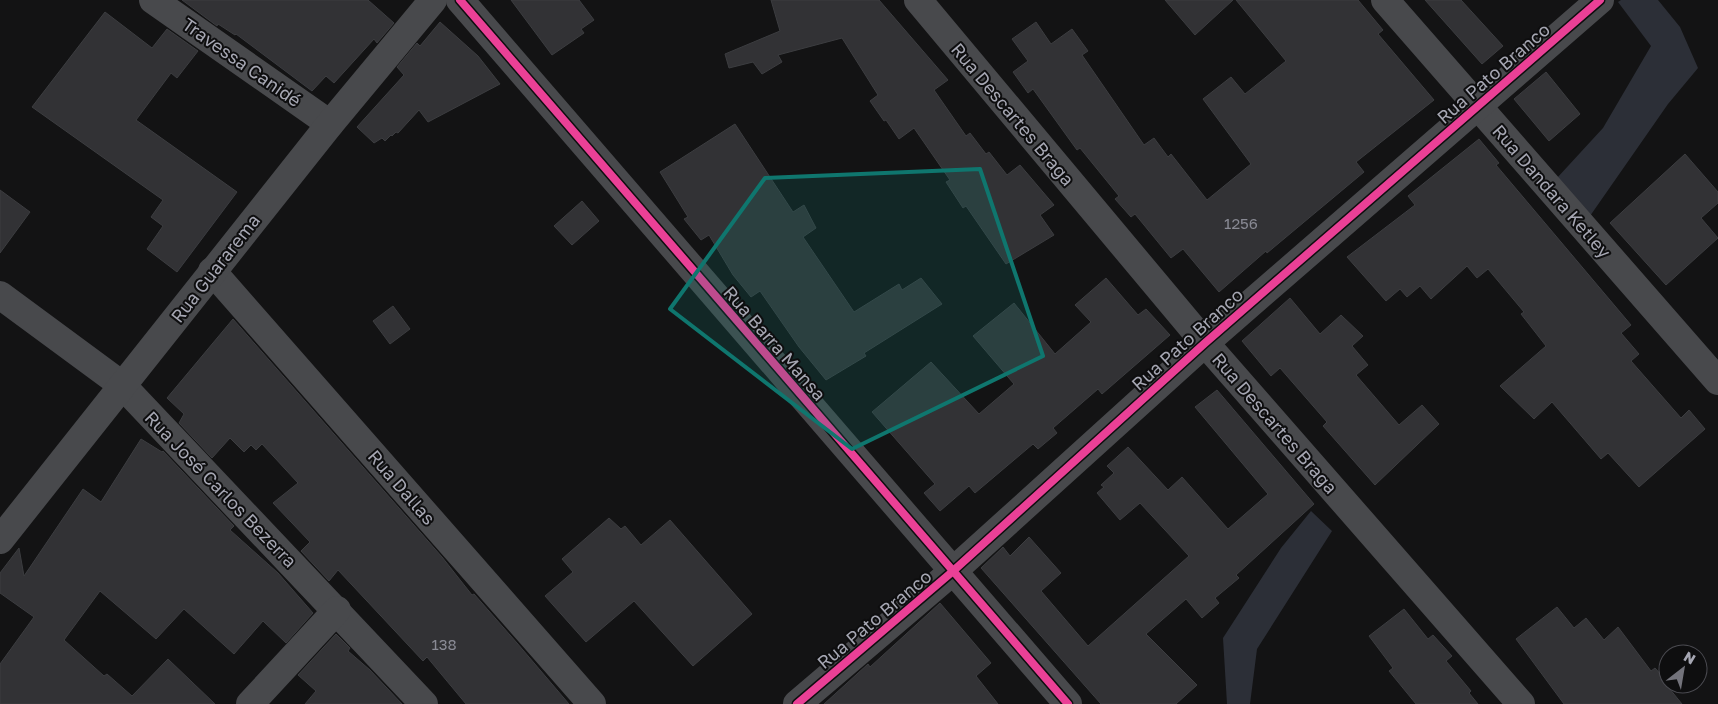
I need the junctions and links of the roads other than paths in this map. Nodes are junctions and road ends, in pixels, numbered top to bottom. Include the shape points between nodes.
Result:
1 (153, 0) edge
2 (433, 0) edge
3 (460, 0) edge
4 (918, 0) edge
5 (1385, 0) edge
6 (1600, 0) edge
7 (1478, 106) junction
8 (330, 124) junction
9 (212, 271) junction
10 (0, 295) edge
11 (1205, 343) junction
12 (1718, 381) edge
13 (122, 385) junction
14 (0, 540) edge
15 (952, 572) junction
16 (337, 610) junction
17 (250, 704) edge
18 (424, 704) edge
19 (592, 704) edge
20 (797, 704) edge
21 (1068, 704) edge
22 (1521, 704) edge

1 - 8 street, Travessa Canidé
2 - 8 street, Rua Guararema
3 - 15 street, Rua Barra Mansa
4 - 11 street, Rua Descartes Braga
5 - 7 street, Rua Dandara Ketley
6 - 7 street, Rua Pato Branco
7 - 11 street, Rua Pato Branco
7 - 12 street, Rua Dandara Ketley
8 - 9 street, Rua Guararema
9 - 13 street, Rua Guararema
9 - 19 street, Rua Dallas
10 - 13 street, Rua José Carlos Bezerra
11 - 15 street, Rua Pato Branco
11 - 22 street, Rua Descartes Braga
13 - 14 street, Rua Guararema
13 - 16 street, Rua José Carlos Bezerra
15 - 20 street, Rua Pato Branco
15 - 21 street, Rua Barra Mansa
16 - 17 street
16 - 18 street, Rua José Carlos Bezerra

